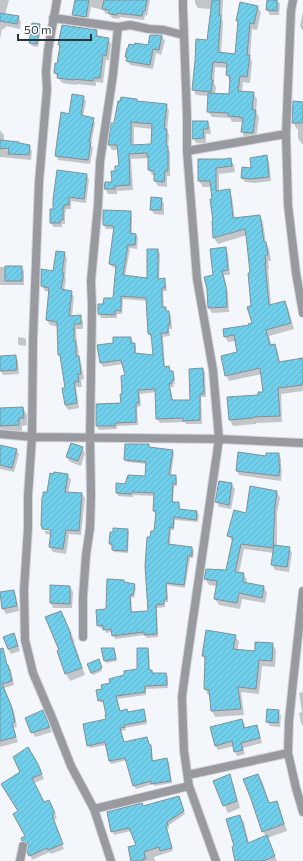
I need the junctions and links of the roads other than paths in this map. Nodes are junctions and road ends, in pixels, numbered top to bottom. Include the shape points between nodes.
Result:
1 (57, 0) edge
2 (183, 0) edge
3 (293, 0) edge
4 (54, 18) junction
5 (118, 27) junction
6 (183, 35) junction
7 (286, 134) junction
8 (187, 151) junction
9 (302, 302) edge
10 (303, 313) edge
11 (0, 434) edge
12 (32, 438) junction
13 (90, 438) junction
14 (219, 439) junction
15 (303, 443) edge
16 (303, 592) edge
17 (83, 637) dead end
18 (288, 753) junction
19 (188, 775) junction
20 (189, 786) junction
21 (94, 809) junction
22 (303, 812) edge
23 (23, 846) dead end
24 (20, 861) edge
25 (111, 861) edge
26 (216, 861) edge

1 - 4 street
2 - 6 street
3 - 7 street
4 - 5 street
4 - 12 street via 48,50 39,182
5 - 6 street via 164,30
5 - 13 street via 100,162 91,282
6 - 8 street
7 - 8 street
7 - 9 street via 288,205
8 - 14 street via 197,279 213,370
9 - 10 street
11 - 12 street
12 - 13 street
12 - 21 street via 24,590 25,640 33,673 71,766
13 - 14 street
13 - 17 street via 90,528 83,597
14 - 15 street
14 - 19 street via 182,697 184,751
16 - 18 street via 292,682
18 - 19 street
18 - 22 street
19 - 20 street
20 - 21 street
20 - 26 street
21 - 25 street
23 - 24 street

